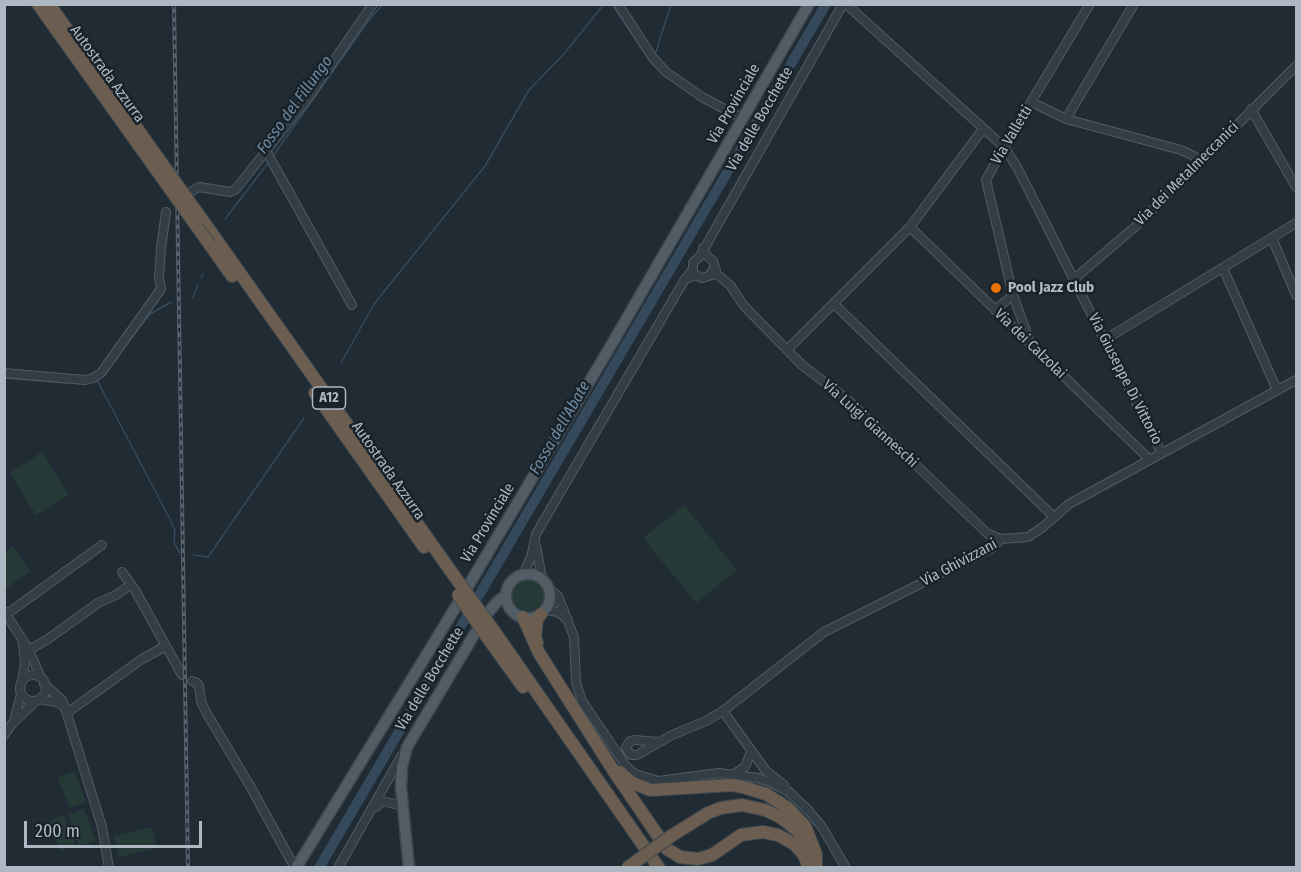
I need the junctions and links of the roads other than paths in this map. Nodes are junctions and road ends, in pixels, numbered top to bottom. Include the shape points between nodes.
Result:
1 (38, 4) edge
2 (49, 4) edge
3 (373, 4) edge
4 (618, 4) edge
5 (809, 4) edge
6 (845, 4) edge
7 (1090, 4) edge
8 (1134, 4) edge
9 (1296, 66) edge
10 (1031, 102) junction
11 (1251, 109) junction
12 (743, 119) junction
13 (1066, 119) junction
14 (983, 129) junction
15 (1004, 147) junction
16 (269, 157) junction
17 (1202, 160) junction
18 (157, 163) junction
19 (1296, 187) edge
20 (192, 191) dead end
21 (166, 212) dead end
22 (1296, 223) edge
23 (910, 227) junction
24 (1272, 238) junction
25 (704, 254) junction
26 (1223, 268) junction
27 (694, 272) junction
28 (715, 273) junction
29 (1074, 279) junction
30 (1013, 295) junction
31 (1296, 295) edge
32 (834, 304) junction
33 (352, 305) dead end
34 (995, 310) junction
35 (1106, 339) junction
36 (1032, 345) junction
37 (788, 349) junction
38 (4, 373) edge
39 (1296, 380) edge
40 (1277, 390) junction
41 (1161, 452) junction
42 (1149, 459) junction
43 (1053, 516) junction
44 (536, 534) junction
45 (1001, 539) junction
46 (102, 545) dead end
47 (122, 572) dead end
48 (523, 574) junction
49 (542, 578) junction
50 (453, 581) junction
51 (130, 585) junction
52 (549, 589) junction
53 (506, 595) junction
54 (543, 612) junction
55 (6, 613) edge
56 (518, 614) junction
57 (486, 615) junction
58 (569, 620) junction
59 (490, 634) junction
60 (21, 638) junction
61 (166, 646) junction
62 (29, 650) junction
63 (540, 653) junction
64 (182, 675) dead end
65 (22, 681) junction
66 (43, 681) junction
67 (192, 681) dead end
68 (21, 694) junction
69 (38, 700) junction
70 (66, 710) junction
71 (723, 711) junction
72 (12, 724) junction
73 (4, 735) edge
74 (659, 742) dead end
75 (407, 747) junction
76 (752, 753) junction
77 (608, 760) junction
78 (734, 774) junction
79 (754, 777) junction
80 (789, 792) junction
81 (403, 806) junction
82 (369, 813) junction
83 (109, 867) edge
84 (296, 867) edge
85 (338, 867) edge
86 (409, 867) edge
87 (627, 867) edge
88 (649, 867) edge
89 (659, 867) edge
90 (809, 867) edge
91 (815, 867) edge
92 (846, 867) edge

1 - 18 highway, Autostrada Azzurra / A12
2 - 18 highway, Autostrada Azzurra / A12
3 - 16 street
4 - 12 street via 666,72
5 - 12 main road, Via Provinciale
6 - 14 street, Via Giuseppe Di Vittorio
6 - 25 street, Via delle Bocchette
7 - 10 street, Via Valletti
8 - 13 street
9 - 11 street, Via dei Metalmeccanici
10 - 13 street
10 - 15 street, Via Valletti
11 - 17 street, Via dei Metalmeccanici
11 - 19 street
12 - 84 main road, Via Provinciale via 457,605
13 - 17 street via 1182,150
14 - 15 street, Via Giuseppe Di Vittorio
14 - 23 street
15 - 29 street, Via Giuseppe Di Vittorio
15 - 30 street, Via Valletti via 986,180
16 - 20 street via 230,192 199,187
16 - 33 street
17 - 29 street, Via dei Metalmeccanici via 1136,226
18 - 50 highway, Autostrada Azzurra / A12, bridge via 210,245
18 - 50 highway, Autostrada Azzurra / A12, bridge via 201,218
21 - 38 street via 161,289 101,373 86,380
22 - 24 street
23 - 32 street
23 - 34 street, Via dei Calzolai
24 - 26 street
24 - 31 street
25 - 27 street, Via delle Bocchette via 693,263
25 - 28 street via 712,261
26 - 35 street
26 - 40 street
27 - 28 street via 702,278
27 - 44 street, Via delle Bocchette via 685,279
28 - 37 street, Via Luigi Gianneschi
29 - 35 street, Via Giuseppe Di Vittorio
30 - 34 street
30 - 36 street, Via Valletti
32 - 37 street
32 - 43 street
34 - 36 street, Via dei Calzolai
35 - 41 street, Via Giuseppe Di Vittorio
36 - 42 street, Via dei Calzolai
37 - 45 street, Via Luigi Gianneschi via 847,399 988,534
39 - 40 street, Via Ghivizzani
40 - 41 street, Via Ghivizzani
41 - 42 street, Via Ghivizzani
42 - 43 street, Via Ghivizzani
43 - 45 street, Via Ghivizzani via 1028,537
44 - 48 street, Via delle Bocchette
44 - 49 street
45 - 71 street, Via Ghivizzani via 992,548 824,632
46 - 55 street
47 - 51 street
48 - 49 main road
48 - 53 main road via 509,584
49 - 52 main road
50 - 59 highway, Autostrada Azzurra / A12, bridge
51 - 61 street
51 - 62 street
52 - 54 main road via 549,604
52 - 58 street via 558,596
53 - 56 main road
53 - 57 main road, Via delle Bocchette
54 - 56 main road via 536,617
54 - 58 street via 558,612
54 - 63 highway via 537,619 535,637
55 - 60 street
56 - 57 main road via 495,610
56 - 63 highway
57 - 75 main road, Via delle Bocchette
58 - 78 street via 576,683 582,700 626,766 635,774 658,781
59 - 88 highway, Autostrada Azzurra / A12
59 - 89 highway, Autostrada Azzurra / A12
60 - 62 street
60 - 65 street via 25,662
61 - 64 street
61 - 70 street
62 - 66 street
63 - 77 highway
65 - 66 street via 28,676
65 - 68 street
66 - 69 street via 45,691
66 - 70 street via 62,700
67 - 84 street via 197,682 206,712
68 - 69 street via 27,700
68 - 72 street
69 - 70 street via 56,702
69 - 72 street
70 - 83 street via 102,827
71 - 74 street, Via Ghivizzani
71 - 76 street
72 - 73 street
75 - 81 main road, Via delle Bocchette via 402,767
75 - 82 street
76 - 78 street via 745,767
76 - 79 street via 760,770
76 - 80 street
77 - 90 highway via 663,845 676,855 704,858 741,835 763,832 792,842
77 - 91 highway via 631,782 650,790 732,785 771,796 802,823 816,854
78 - 79 street
79 - 80 street
80 - 92 street via 822,827
81 - 82 street via 382,801
81 - 86 main road, Via delle Bocchette
82 - 85 street
87 - 91 highway, bridge via 701,816 735,806 757,807 780,817 798,831

